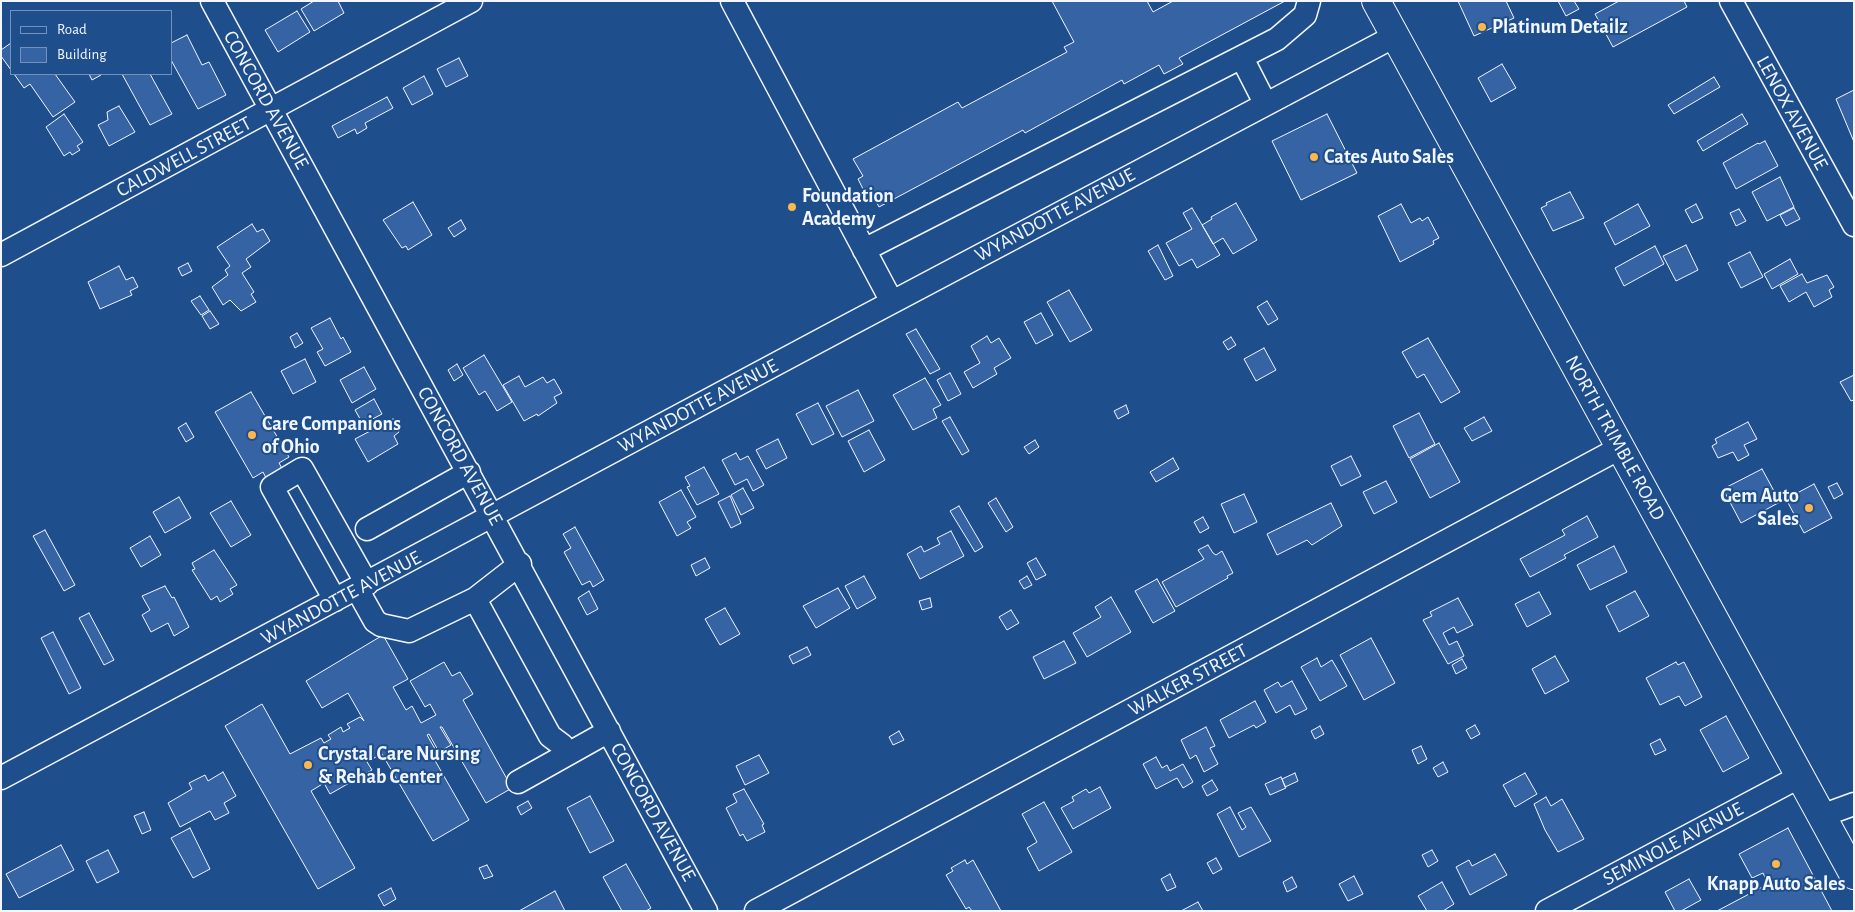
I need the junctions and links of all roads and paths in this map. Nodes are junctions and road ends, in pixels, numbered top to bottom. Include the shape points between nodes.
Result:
1 (212, 1) edge
2 (472, 1) edge
3 (732, 1) edge
4 (1308, 1) edge
5 (1376, 1) edge
6 (1731, 1) edge
7 (1395, 36) junction
8 (1242, 58) junction
9 (1265, 103) junction
10 (271, 110) junction
11 (1854, 224) edge
12 (864, 250) junction
13 (1, 255) edge
14 (892, 302) junction
15 (1620, 448) junction
16 (469, 472) junction
17 (493, 516) junction
18 (367, 528) dead end
19 (520, 564) junction
20 (362, 586) junction
21 (475, 599) junction
22 (336, 600) junction
23 (608, 731) junction
24 (567, 754) junction
25 (1799, 776) junction
26 (1, 778) edge
27 (518, 782) dead end
28 (1854, 804) edge
29 (1821, 816) junction
30 (1854, 875) edge
31 (706, 911) edge
32 (756, 911) edge
33 (1547, 911) edge

1 - 10 street, CONCORD AVENUE
2 - 10 street, CALDWELL STREET
3 - 12 street
4 - 8 street via 1305,15 1277,39
5 - 7 main road, NORTH TRIMBLE ROAD
6 - 11 street, LENOX AVENUE
7 - 9 street, WYANDOTTE AVENUE
7 - 15 main road, NORTH TRIMBLE ROAD
8 - 9 street
8 - 12 street
9 - 14 street, WYANDOTTE AVENUE
10 - 13 street, CALDWELL STREET
10 - 16 street, CONCORD AVENUE
12 - 14 street
14 - 17 street, WYANDOTTE AVENUE
15 - 25 main road, NORTH TRIMBLE ROAD
15 - 32 street, WALKER STREET
16 - 17 street, CONCORD AVENUE
16 - 18 street
17 - 19 street, CONCORD AVENUE
17 - 20 street, WYANDOTTE AVENUE
19 - 21 street
19 - 23 street, CONCORD AVENUE
20 - 21 street via 374,621 402,631 409,631
20 - 22 street, WYANDOTTE AVENUE
20 - 22 street via 302,470 272,487
21 - 24 street via 550,736 562,745
22 - 26 street, WYANDOTTE AVENUE
23 - 24 street
23 - 31 street, CONCORD AVENUE
24 - 27 street
25 - 29 main road, NORTH TRIMBLE ROAD
25 - 33 street, SEMINOLE AVENUE
28 - 29 street
29 - 30 main road, NORTH TRIMBLE ROAD

